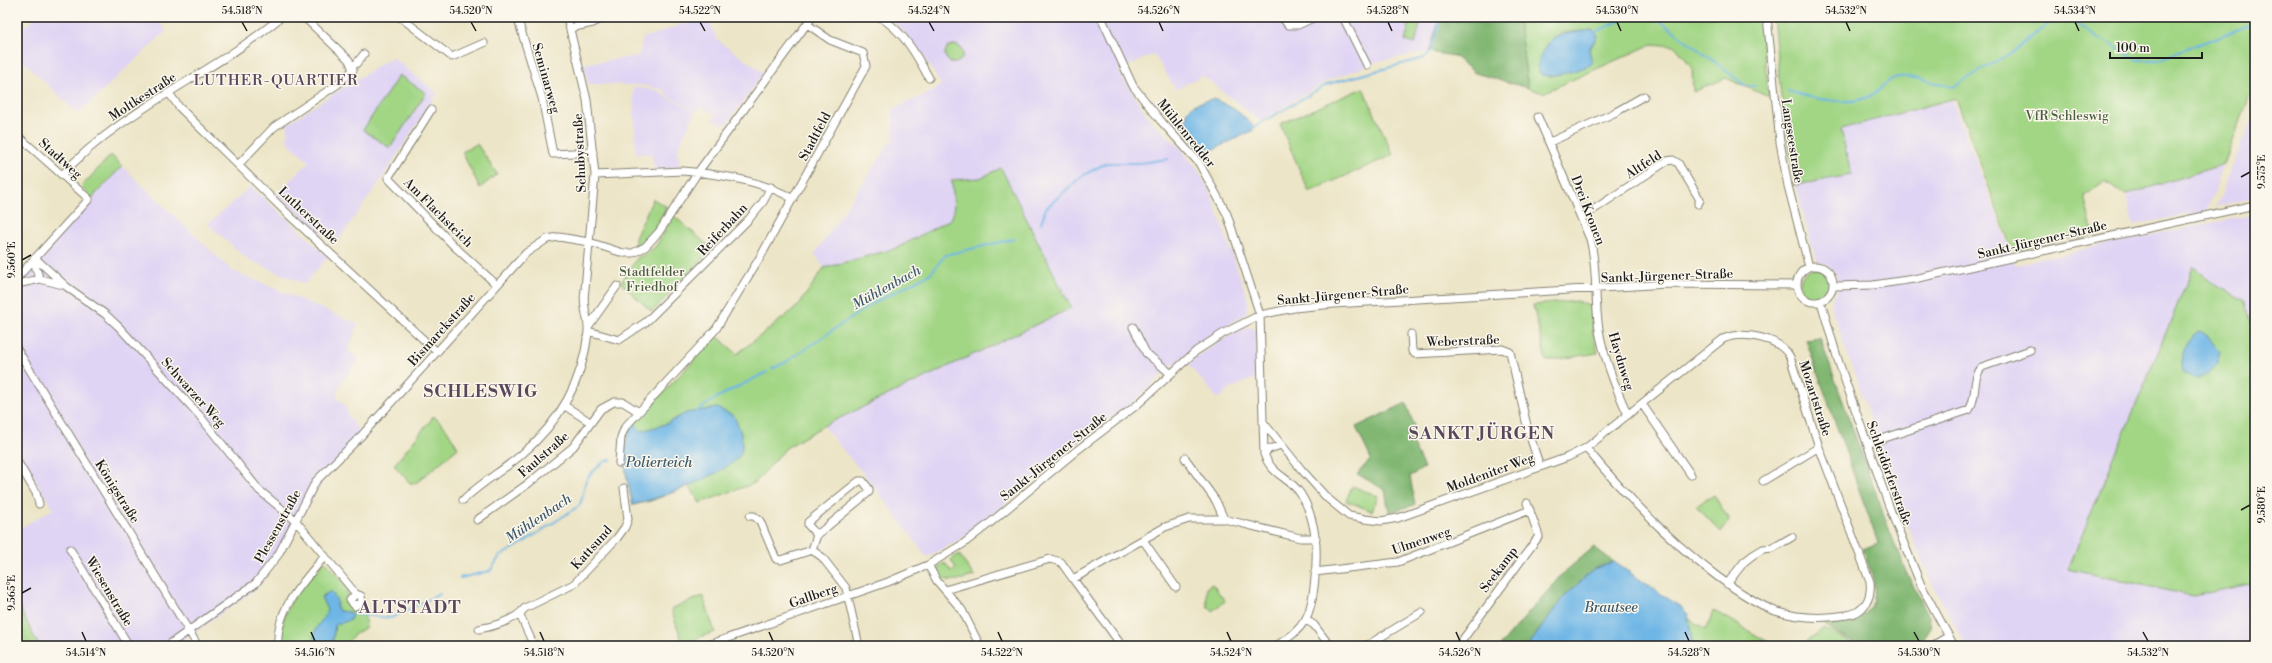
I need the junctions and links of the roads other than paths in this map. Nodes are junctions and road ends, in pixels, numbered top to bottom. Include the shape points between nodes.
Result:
1 (281, 17) edge
2 (304, 17) edge
3 (400, 17) edge
4 (517, 17) edge
5 (567, 17) edge
6 (604, 17) edge
7 (812, 17) edge
8 (880, 17) edge
9 (1101, 17) edge
10 (1282, 17) edge
11 (1315, 17) edge
12 (1344, 17) edge
13 (1767, 17) edge
14 (807, 24) junction
15 (570, 28) junction
16 (484, 43) dead end
17 (364, 54) dead end
18 (353, 65) junction
19 (1367, 65) dead end
20 (930, 78) dead end
21 (169, 93) junction
22 (1644, 96) dead end
23 (431, 110) dead end
24 (1538, 117) dead end
25 (17, 135) edge
26 (1550, 142) junction
27 (593, 152) junction
28 (239, 164) junction
29 (698, 172) junction
30 (62, 175) junction
31 (595, 175) junction
32 (771, 187) junction
33 (793, 199) junction
34 (1698, 204) dead end
35 (2255, 205) edge
36 (1581, 218) junction
37 (589, 242) junction
38 (35, 258) junction
39 (1809, 267) junction
40 (17, 278) edge
41 (40, 279) junction
42 (17, 284) edge
43 (497, 285) junction
44 (1796, 285) junction
45 (617, 286) dead end
46 (1834, 286) junction
47 (67, 287) junction
48 (1597, 288) junction
49 (1820, 302) junction
50 (1260, 315) junction
51 (1133, 327) dead end
52 (588, 329) junction
53 (1411, 334) dead end
54 (17, 349) edge
55 (2030, 350) dead end
56 (437, 352) junction
57 (1170, 373) junction
58 (1642, 404) junction
59 (565, 406) junction
60 (639, 412) junction
61 (1628, 415) junction
62 (590, 422) junction
63 (1263, 422) junction
64 (1867, 444) junction
65 (1281, 445) junction
66 (1819, 447) junction
67 (1586, 448) junction
68 (1264, 454) junction
69 (1185, 458) dead end
70 (17, 461) edge
71 (619, 463) dead end
72 (1540, 467) junction
73 (327, 470) joint
74 (1691, 475) dead end
75 (1763, 481) dead end
76 (624, 488) dead end
77 (463, 500) dead end
78 (39, 504) dead end
79 (1528, 506) joint
80 (750, 516) dead end
81 (1224, 518) junction
82 (295, 520) junction
83 (477, 520) dead end
84 (817, 535) junction
85 (1316, 538) junction
86 (1792, 538) dead end
87 (1143, 540) junction
88 (70, 549) dead end
89 (812, 550) junction
90 (324, 556) junction
91 (928, 565) junction
92 (1315, 572) junction
93 (1073, 579) junction
94 (1727, 584) junction
95 (1176, 587) dead end
96 (945, 590) junction
97 (356, 594) dead end
98 (847, 596) junction
99 (1422, 612) dead end
100 (520, 615) junction
101 (1306, 620) junction
102 (479, 629) dead end
103 (189, 630) junction
104 (1949, 636) junction
105 (129, 646) edge
106 (168, 646) edge
107 (198, 646) edge
108 (278, 646) edge
109 (534, 646) edge
110 (704, 646) edge
111 (859, 646) edge
112 (980, 646) edge
113 (1122, 646) edge
114 (1276, 646) edge
115 (1330, 646) edge
116 (1366, 646) edge
117 (1458, 646) edge
118 (1932, 646) edge
119 (1954, 646) edge

1 - 21 street, Moltkestraße
2 - 18 street
3 - 16 street via 452,57
4 - 27 street, Seminarweg via 542,98 552,154
5 - 15 street, Schubystraße
6 - 15 street via 592,23
7 - 14 street
8 - 20 street via 897,30 915,51
9 - 50 street, Mühlenredder via 1133,86 1160,121 1199,163 1214,189 1238,246
10 - 11 street via 1288,25 1298,25
12 - 19 street
13 - 39 street, Langseestraße via 1781,149
14 - 29 street
14 - 33 street, Stadtfeld via 830,40 863,53 866,66
15 - 27 street, Schubystraße via 587,100
17 - 18 street
18 - 28 street via 351,74 274,126
21 - 28 street, Lutherstraße via 179,107
21 - 30 street, Moltkestraße via 113,129
22 - 26 street via 1614,113
23 - 43 street, Am Flachsteich via 388,178 455,247
24 - 26 street, Drei Kronen
25 - 30 street, Stadtweg
26 - 36 street, Drei Kronen
27 - 31 street, Schubystraße
28 - 56 street, Lutherstraße via 291,217 333,253
29 - 31 street
29 - 32 street
29 - 37 street via 659,232 645,247 633,253 623,253
30 - 38 street, Stadtweg via 89,199
31 - 37 street, Schubystraße
32 - 33 street
32 - 52 street, Reiferbahn via 749,219 646,322 619,340
33 - 60 street via 716,329
34 - 36 street, Altfeld via 1700,200 1697,192 1678,163 1673,160 1667,161
35 - 46 street, Sankt-Jürgener-Straße via 1914,279 1873,285
36 - 48 street, Drei Kronen via 1594,255
37 - 43 street, Bismarckstraße via 559,237 547,240 526,253
37 - 52 street, Schubystraße via 584,290
38 - 40 street
38 - 41 street
38 - 47 street, Schwarzer Weg
39 - 44 street via 1800,274
39 - 46 street via 1821,267 1826,270
41 - 42 street, Schwarzer Weg
41 - 47 street, Schwarzer Weg
43 - 56 street, Bismarckstraße
44 - 48 street, Sankt-Jürgener-Straße via 1667,284
44 - 49 street via 1804,300
45 - 52 street
46 - 49 street via 1830,296
47 - 82 street, Schwarzer Weg via 119,327 230,452 259,490
48 - 50 street, Sankt-Jürgener-Straße via 1334,304
48 - 61 street, Haydnweg via 1601,339 1616,388
49 - 64 street, Schleidörferstraße
50 - 57 street, Sankt-Jürgener-Straße via 1196,351
50 - 63 street
51 - 57 street via 1146,353
52 - 59 street via 584,358
53 - 72 street, Weberstraße via 1412,351 1415,354 1502,349 1510,352 1528,430
54 - 103 street, Königstraße
55 - 64 street via 1982,367 1977,373 1969,410
56 - 73 street, Bismarckstraße
57 - 91 street, Sankt-Jürgener-Straße via 1137,405 1076,451 963,544
58 - 61 street, Mozartstraße
58 - 66 street, Mozartstraße via 1723,339 1750,335 1781,345 1787,350
58 - 74 street
59 - 62 street
59 - 77 street via 522,455 485,480
60 - 62 street, Faulstraße via 624,402 614,402 601,409
60 - 71 street via 629,421 621,437
61 - 67 street, Mozartstraße
62 - 83 street, Faulstraße via 573,447 529,483
63 - 65 street, Moldeniter Weg
63 - 68 street
64 - 104 street, Schleidörferstraße via 1909,559
65 - 68 street via 1269,449
65 - 72 street, Moldeniter Weg via 1317,487 1349,516 1381,521 1416,512
66 - 75 street
66 - 94 street, Mozartstraße via 1870,582 1868,601 1857,612 1835,618 1799,616 1774,610
67 - 72 street, Moldeniter Weg
67 - 94 street via 1664,533
68 - 85 street via 1276,474 1287,480 1300,494 1312,521
69 - 81 street via 1216,501
70 - 78 street via 36,493
73 - 82 street, Plessenstraße via 308,494
76 - 100 street, Kattsund via 628,519 617,538 574,584 531,605
79 - 92 street, Ulmenweg via 1398,562
79 - 117 street, Seekamp via 1539,536
80 - 89 street via 760,521 776,559 781,560
81 - 85 street via 1300,538
81 - 87 street via 1189,519 1171,524
82 - 90 street, Schwarzer Weg
82 - 103 street, Plessenstraße via 278,555 256,583
84 - 84 street via 869,492 863,481 859,481 808,522
84 - 89 street
85 - 92 street
86 - 94 street via 1753,555 1744,562
87 - 93 street
87 - 95 street
88 - 105 street, Wiesenstraße
89 - 98 street via 822,557 839,577 846,588
90 - 97 street, Schwarzer Weg
90 - 108 street via 288,603 277,636
91 - 96 street
91 - 98 street, Gallberg
92 - 101 street
93 - 96 street via 1061,562 1050,559
93 - 113 street
96 - 112 street via 962,610
98 - 110 street, Gallberg
98 - 111 street
99 - 116 street
100 - 102 street, Kattsund
100 - 109 street
101 - 114 street via 1296,632
101 - 115 street via 1314,625
103 - 106 street, Plessenstraße
103 - 107 street, Königstraße
104 - 118 street
104 - 119 street, Schleidörferstraße

